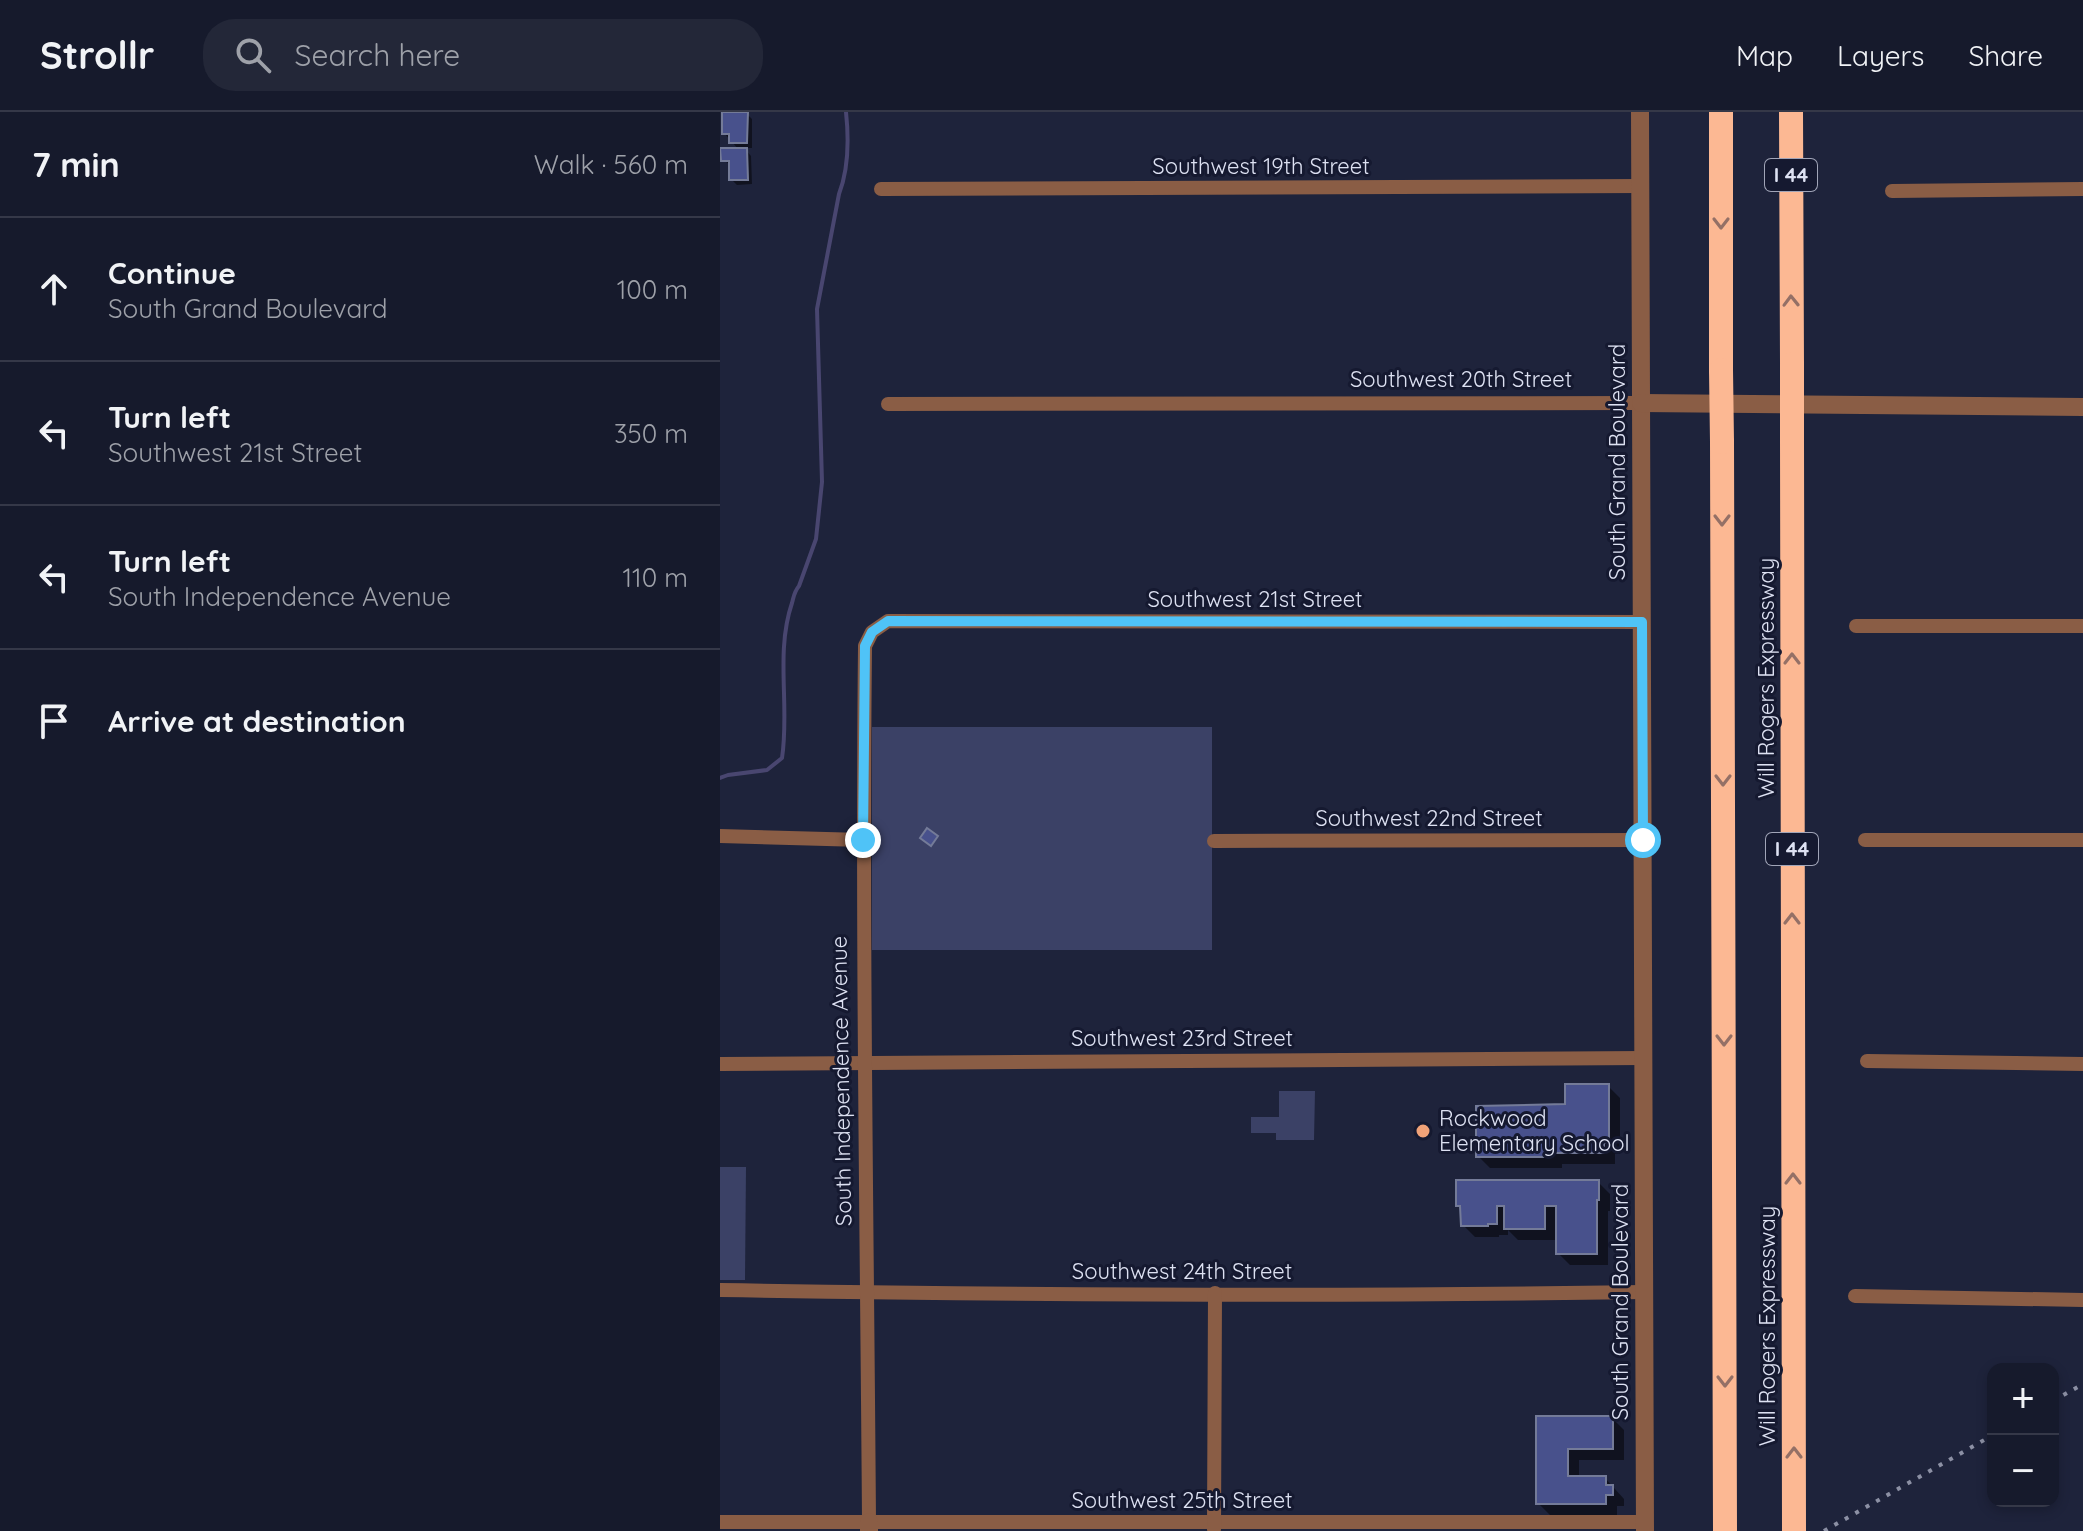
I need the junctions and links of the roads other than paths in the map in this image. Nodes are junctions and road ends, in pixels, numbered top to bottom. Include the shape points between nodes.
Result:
1 (1640, 112) edge
2 (1721, 112) edge
3 (1791, 112) edge
4 (1641, 186) junction
5 (881, 189) dead end
6 (2083, 189) edge
7 (1892, 191) dead end
8 (1641, 403) junction
9 (888, 404) dead end
10 (2083, 407) edge
11 (1642, 622) junction
12 (1856, 626) dead end
13 (2083, 626) edge
14 (872, 632) joint
15 (720, 836) edge
16 (863, 840) junction
17 (1643, 840) junction
18 (1865, 840) dead end
19 (2083, 840) edge
20 (1214, 841) dead end
21 (1644, 1058) junction
22 (1867, 1061) dead end
23 (863, 1062) junction
24 (720, 1064) edge
25 (2083, 1064) edge
26 (720, 1290) edge
27 (1644, 1292) junction
28 (867, 1293) junction
29 (1215, 1293) junction
30 (1855, 1296) dead end
31 (2083, 1300) edge
32 (720, 1522) edge
33 (869, 1526) edge
34 (1214, 1527) edge
35 (1645, 1527) edge
36 (1725, 1531) edge
37 (1794, 1531) edge

1 - 4 street, South Grand Boulevard
2 -> 36 highway, Will Rogers Expressway, bridge
37 -> 3 highway, Will Rogers Expressway / I 44, bridge
4 - 5 street, Southwest 19th Street
4 - 8 street, South Grand Boulevard
6 - 7 street
8 - 9 street, Southwest 20th Street
8 - 10 street, Southwest 20th Street
8 - 11 street, South Grand Boulevard
11 - 14 street, Southwest 21st Street via 888,621
11 - 17 street, South Grand Boulevard
12 - 13 street
14 - 16 street, South Independence Avenue via 865,646
15 - 16 street
16 - 23 street, South Independence Avenue
17 - 20 street, Southwest 22nd Street
17 - 21 street, South Grand Boulevard
18 - 19 street
21 - 23 street, Southwest 23rd Street
21 - 27 street, South Grand Boulevard
22 - 25 street
23 - 24 street, Southwest 23rd Street
23 - 28 street, South Independence Avenue
26 - 28 street, Southwest 24th Street
27 - 29 street, Southwest 24th Street
27 - 35 street, South Grand Boulevard
28 - 29 street, Southwest 24th Street
28 - 33 street, South Independence Avenue
29 - 34 street
30 - 31 street
32 - 33 street, Southwest 25th Street
33 - 34 street, Southwest 25th Street
34 - 35 street, Southwest 25th Street

